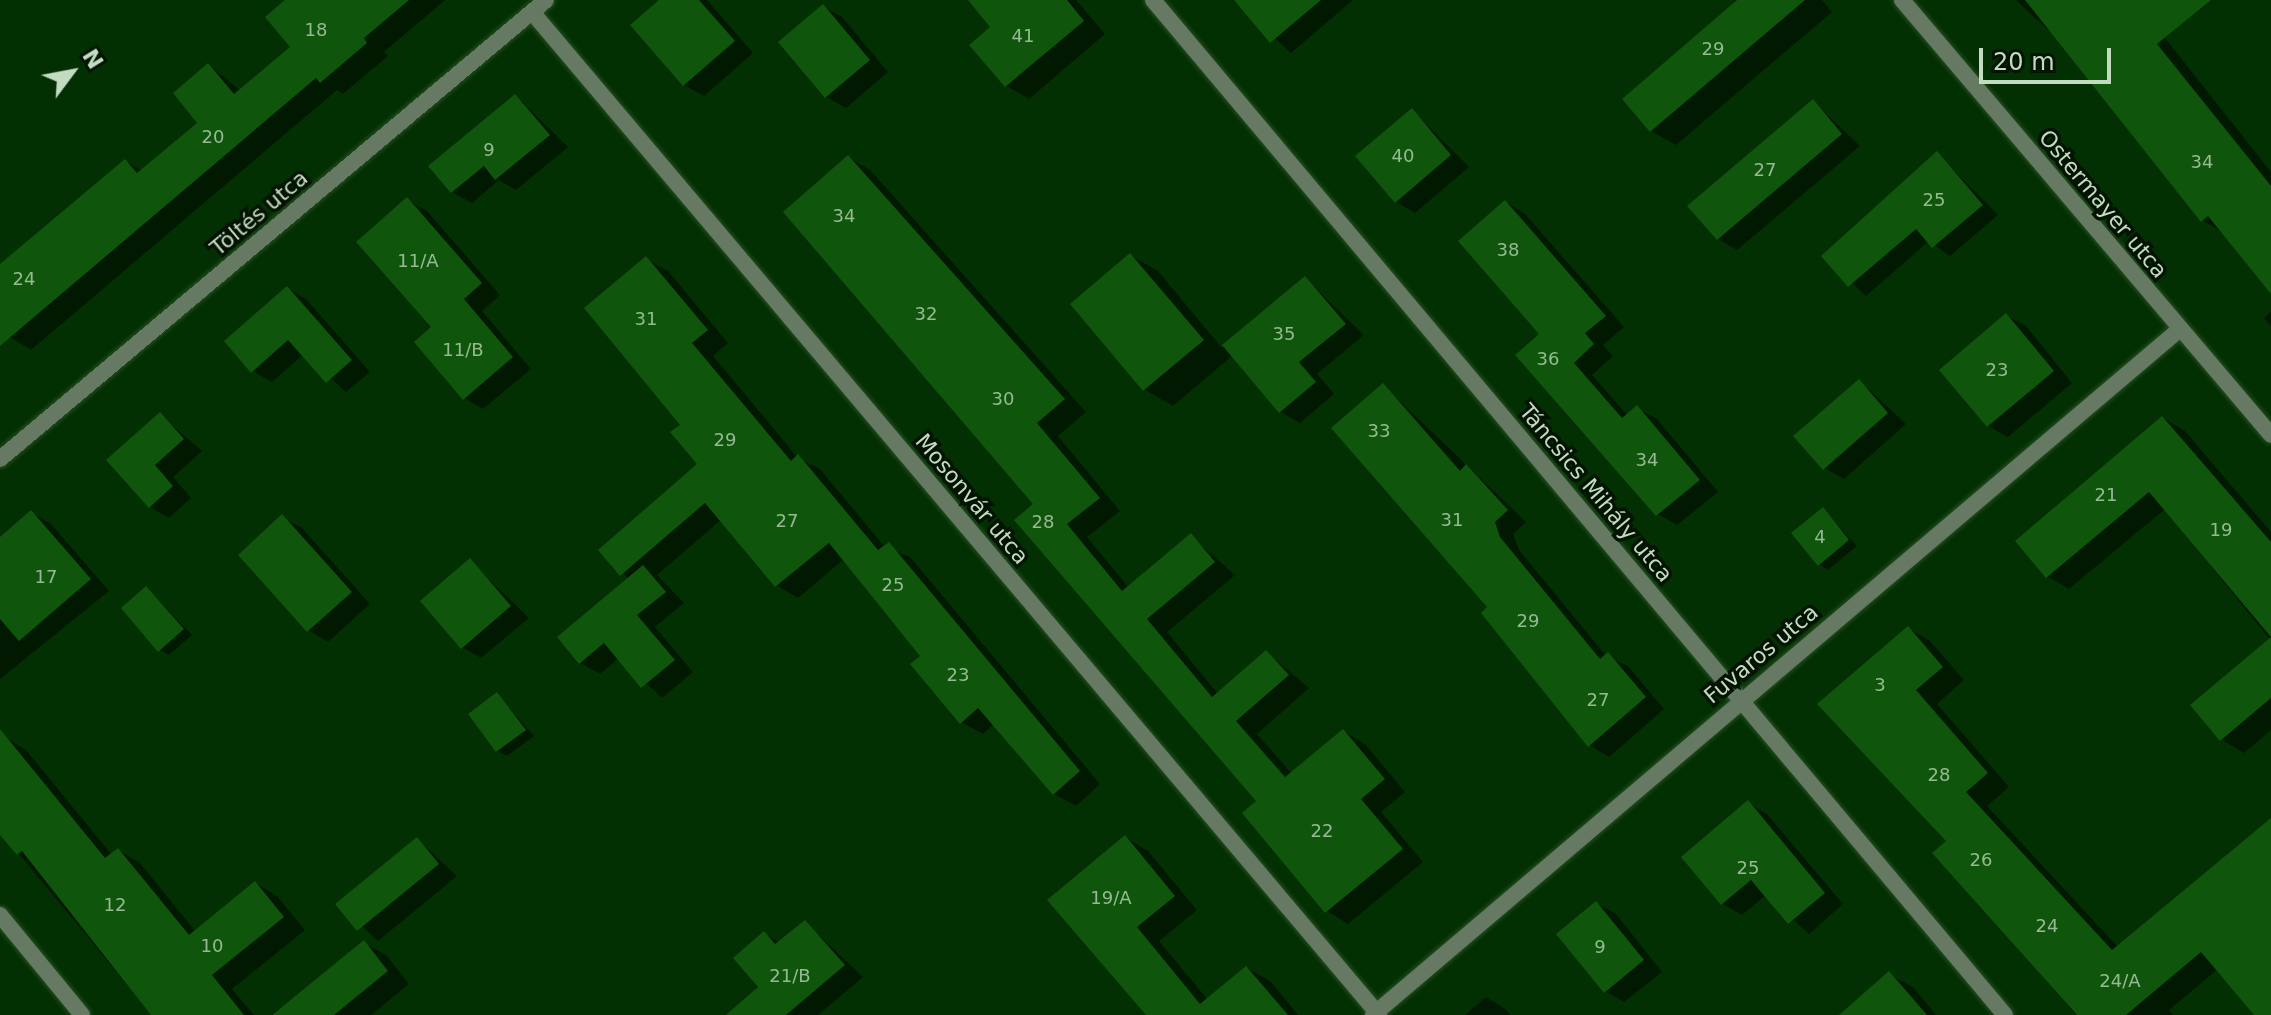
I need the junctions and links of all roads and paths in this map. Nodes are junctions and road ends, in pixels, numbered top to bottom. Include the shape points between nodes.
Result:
1 (546, 0) edge
2 (1153, 0) edge
3 (1902, 0) edge
4 (532, 12) junction
5 (2180, 329) junction
6 (2271, 435) edge
7 (0, 459) edge
8 (1741, 700) junction
9 (0, 915) edge
10 (1376, 1014) edge
11 (82, 1015) edge
12 (2005, 1015) edge

1 - 4 street, Töltés utca
2 - 8 street, Táncsics Mihály utca
3 - 5 street, Ostermayer utca
4 - 7 street, Töltés utca
4 - 10 street, Mosonvár utca
5 - 6 street, Ostermayer utca
5 - 8 street, Fuvaros utca
8 - 10 street, Fuvaros utca
8 - 12 street, Táncsics Mihály utca
9 - 11 street

